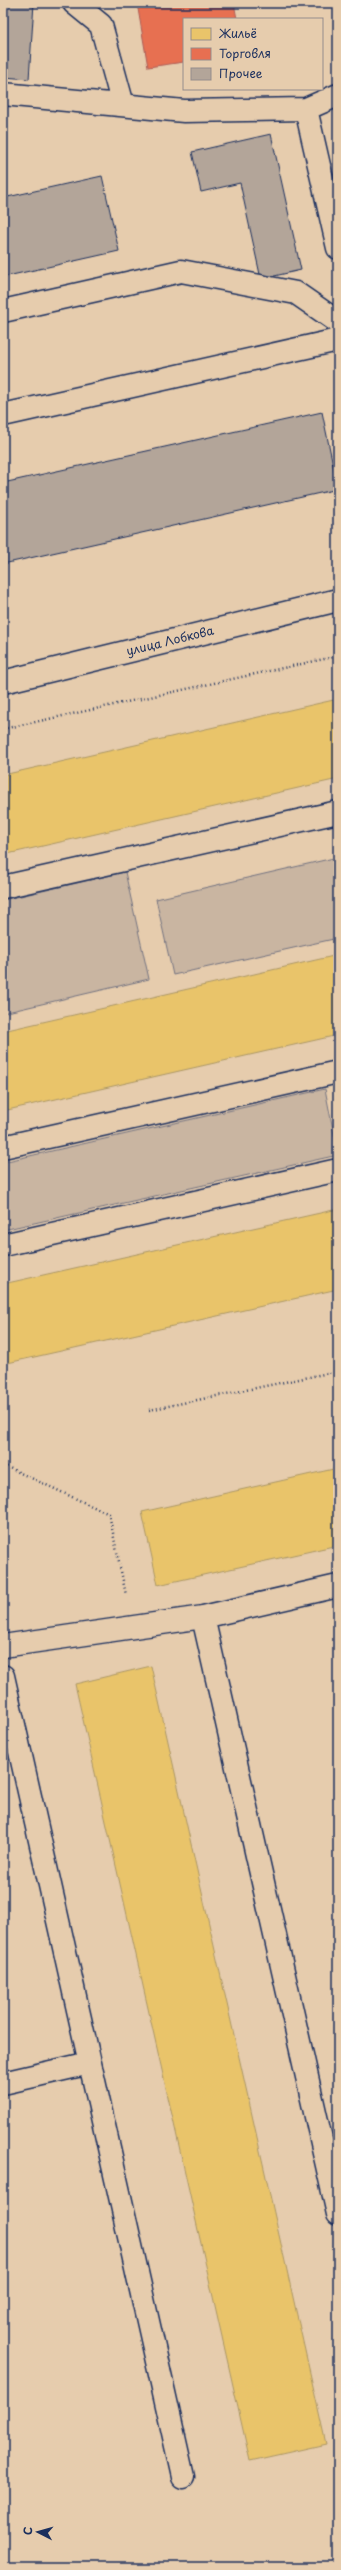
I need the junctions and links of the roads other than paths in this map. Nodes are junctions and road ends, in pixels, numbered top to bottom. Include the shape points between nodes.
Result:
1 (74, 3) edge
2 (3, 94) edge
3 (338, 95) edge
4 (123, 105) junction
5 (306, 109) junction
6 (338, 248) edge
7 (3, 311) edge
8 (338, 322) edge
9 (338, 340) edge
10 (3, 415) edge
11 (338, 600) edge
12 (3, 682) edge
13 (338, 812) edge
14 (3, 887) edge
15 (338, 1072) edge
16 (3, 1147) edge
17 (338, 1170) edge
18 (3, 1245) edge
19 (338, 1586) edge
20 (203, 1617) junction
21 (3, 1646) edge
22 (3, 1676) edge
23 (90, 2063) junction
24 (3, 2083) edge
25 (338, 2214) edge
26 (183, 2477) dead end

1 - 4 street via 101,25
2 - 4 street
3 - 5 street
4 - 5 street via 184,111
5 - 6 street
7 - 8 street via 181,271 296,293
9 - 10 street
11 - 12 street, улица Лобкова
13 - 14 street
15 - 16 street
17 - 18 street
19 - 20 street
20 - 21 street
20 - 25 street
22 - 23 street
23 - 24 street
23 - 26 street

